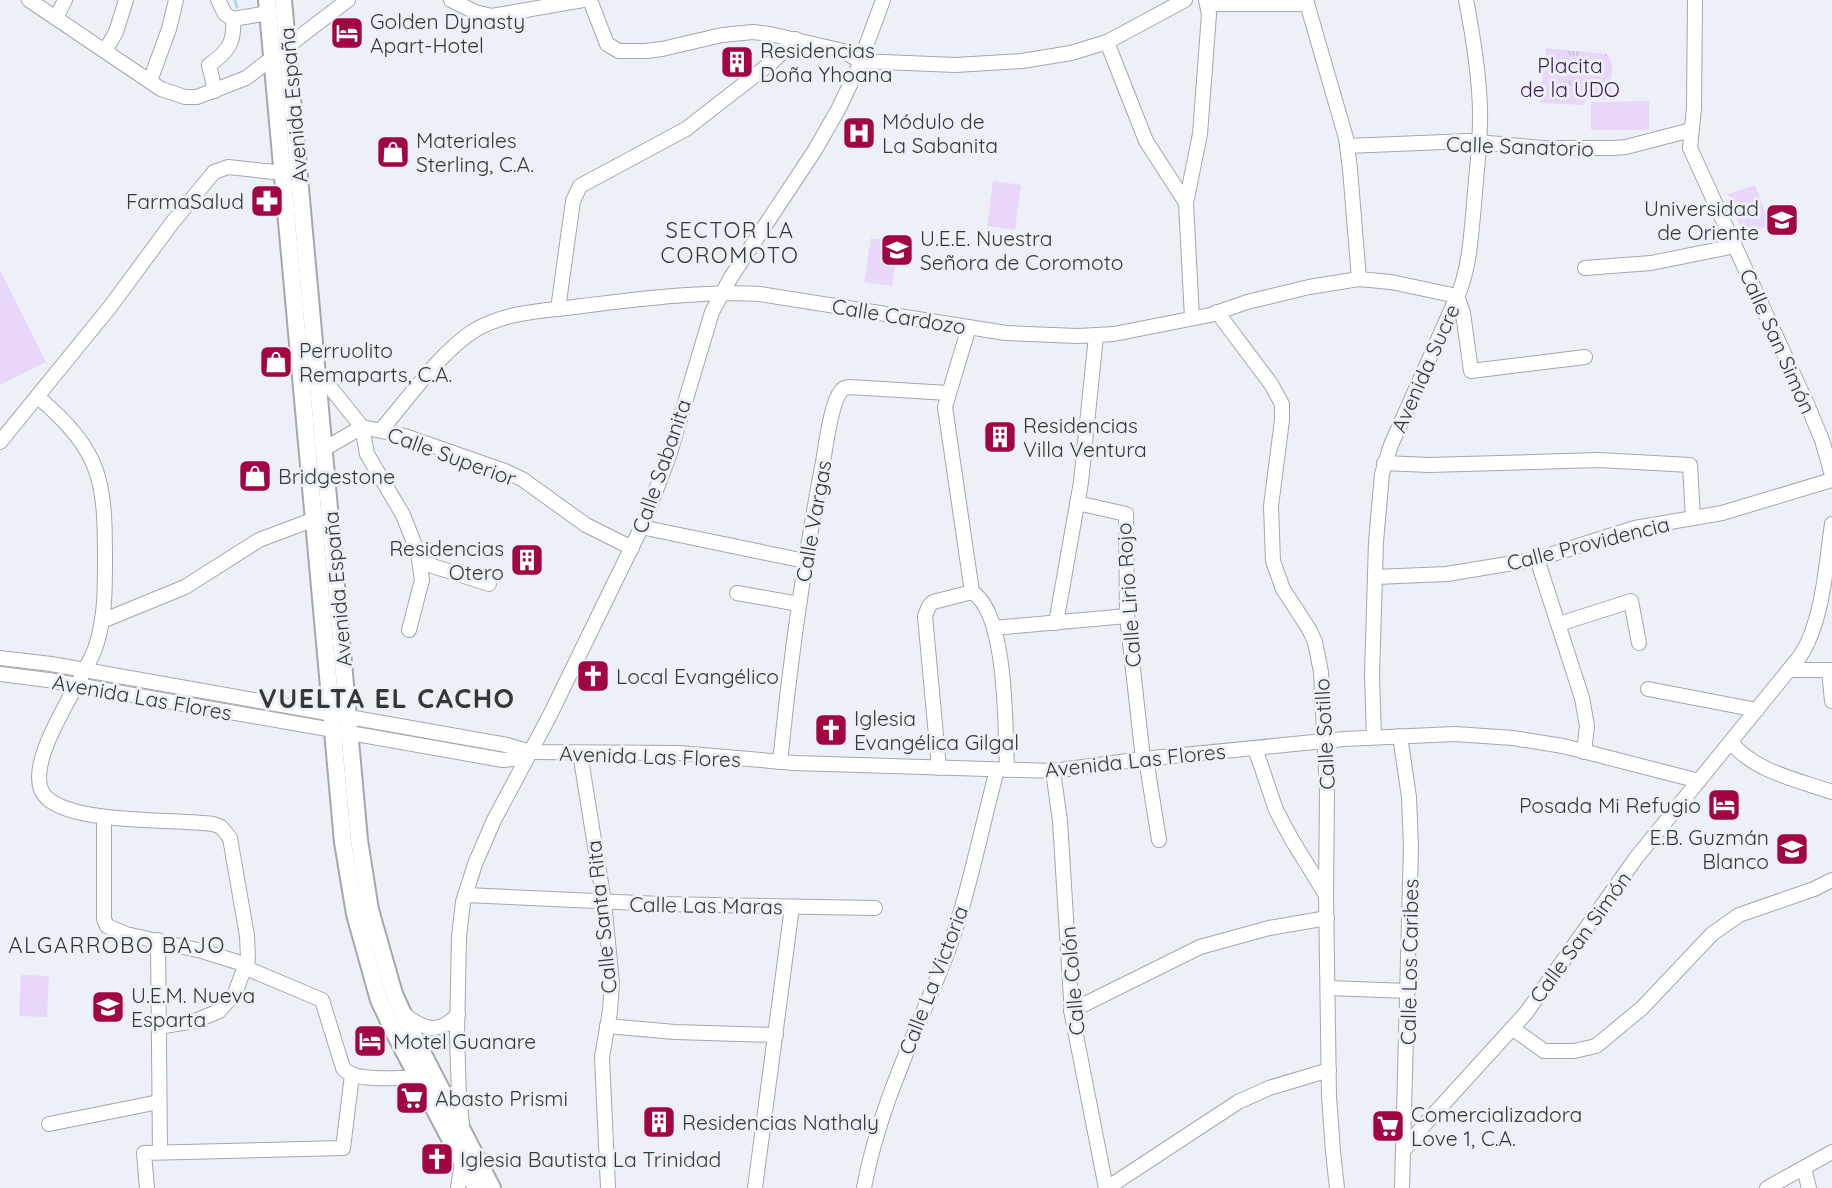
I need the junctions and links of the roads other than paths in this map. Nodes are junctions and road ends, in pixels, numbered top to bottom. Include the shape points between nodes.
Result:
1 (29, 0) edge
2 (65, 0) edge
3 (126, 0) edge
4 (176, 0) edge
5 (218, 0) edge
6 (283, 0) edge
7 (348, 0) edge
8 (452, 0) edge
9 (583, 0) edge
10 (590, 0) edge
11 (883, 0) edge
12 (1185, 0) edge
13 (1466, 0) edge
14 (1695, 0) edge
15 (1206, 2) edge
16 (1306, 2) edge
17 (267, 7) edge
18 (56, 18) junction
19 (233, 19) junction
20 (796, 39) junction
21 (1107, 42) junction
22 (287, 47) junction
23 (105, 51) junction
24 (272, 59) junction
25 (860, 61) junction
26 (150, 81) junction
27 (215, 91) junction
28 (1691, 130) junction
29 (1479, 142) junction
30 (1347, 146) junction
31 (283, 173) junction
32 (1186, 203) junction
33 (1735, 246) junction
34 (1585, 268) dead end
35 (1359, 279) junction
36 (722, 293) junction
37 (1457, 296) junction
38 (558, 309) junction
39 (1217, 312) junction
40 (1192, 318) junction
41 (969, 327) junction
42 (1096, 336) junction
43 (1585, 357) dead end
44 (317, 371) junction
45 (948, 393) junction
46 (38, 397) junction
47 (362, 427) junction
48 (381, 430) junction
49 (0, 442) edge
50 (316, 451) junction
51 (1384, 463) junction
52 (1832, 475) edge
53 (1832, 480) edge
54 (1077, 503) junction
55 (1693, 518) junction
56 (315, 519) junction
57 (1832, 524) edge
58 (641, 527) junction
59 (632, 548) junction
60 (1536, 559) junction
61 (805, 561) junction
62 (420, 562) junction
63 (1829, 564) edge
64 (1375, 577) junction
65 (489, 584) dead end
66 (972, 592) junction
67 (737, 593) dead end
68 (799, 604) junction
69 (1127, 616) junction
70 (102, 621) junction
71 (1056, 623) junction
72 (1558, 624) junction
73 (994, 628) junction
74 (409, 630) dead end
75 (1639, 643) dead end
76 (0, 658) edge
77 (1790, 670) junction
78 (1831, 670) edge
79 (85, 671) junction
80 (0, 674) edge
81 (77, 685) junction
82 (1648, 689) dead end
83 (1832, 701) edge
84 (1757, 710) junction
85 (341, 724) junction
86 (1400, 736) junction
87 (1374, 737) junction
88 (1325, 741) junction
89 (1731, 741) junction
90 (1255, 748) junction
91 (530, 752) junction
92 (1584, 752) junction
93 (580, 753) junction
94 (1145, 759) junction
95 (780, 762) junction
96 (939, 768) junction
97 (1002, 770) junction
98 (1053, 771) junction
99 (1699, 781) junction
100 (1832, 792) edge
101 (104, 817) junction
102 (1159, 840) dead end
103 (1832, 880) edge
104 (465, 895) junction
105 (1326, 895) junction
106 (604, 902) junction
107 (792, 907) junction
108 (875, 908) dead end
109 (1327, 918) junction
110 (158, 940) junction
111 (246, 967) junction
112 (1329, 987) junction
113 (1408, 991) junction
114 (401, 1011) junction
115 (1071, 1011) junction
116 (458, 1014) junction
117 (607, 1026) junction
118 (158, 1027) junction
119 (1512, 1029) junction
120 (776, 1035) junction
121 (1329, 1070) junction
122 (352, 1075) junction
123 (417, 1077) junction
124 (159, 1102) junction
125 (49, 1124) dead end
126 (463, 1132) junction
127 (1403, 1151) junction
128 (160, 1152) junction
129 (1832, 1152) edge
130 (462, 1162) junction
131 (1804, 1168) junction
132 (147, 1188) edge
133 (458, 1188) edge
134 (476, 1188) edge
135 (492, 1188) edge
136 (608, 1188) edge
137 (755, 1188) edge
138 (864, 1188) edge
139 (1106, 1188) edge
140 (1337, 1188) edge
141 (1402, 1188) edge
142 (1767, 1188) edge
143 (1809, 1188) edge

1 - 18 street
2 - 18 street
3 - 23 street
4 - 26 street
5 - 19 street via 225,15
6 - 22 main road, Avenida España
7 - 22 street
8 - 9 street via 492,16
10 - 20 street via 607,44 619,51 662,50 738,33 770,33
11 - 25 street, Calle Sabanita
12 - 21 street
13 - 29 street, Avenida Sucre via 1477,70
14 - 28 street, Calle San Simón
15 - 16 street
15 - 32 street via 1209,14 1203,108
16 - 30 street
17 - 19 street
17 - 24 main road, Avenida España
18 - 23 street
19 - 27 street via 231,43 209,65
20 - 25 street via 843,51
20 - 38 street via 686,129 580,186 573,201
21 - 25 street via 1048,58 988,64
21 - 32 street via 1146,141
22 - 24 street
22 - 44 main road, Avenida España
23 - 26 street
24 - 27 street via 246,78
24 - 31 main road, Avenida España
25 - 36 street, Calle Sabanita via 815,150
26 - 27 street via 185,97
28 - 29 street, Calle Sanatorio via 1613,148 1543,148
28 - 33 street, Calle San Simón via 1693,156
29 - 30 street, Calle Sanatorio
29 - 37 street, Avenida Sucre via 1467,265
30 - 35 street
31 - 46 street via 228,167 214,172
31 - 50 main road, Avenida España
32 - 40 street
33 - 34 street via 1651,263
33 - 52 street, Calle San Simón via 1807,404
35 - 37 street, Calle Cardozo
35 - 39 street, Calle Cardozo via 1266,296
36 - 38 street, Calle Cardozo
36 - 41 street, Calle Cardozo via 760,294
36 - 58 street, Calle Sabanita via 712,312 669,456
37 - 43 street via 1471,371
37 - 51 street, Avenida Sucre
38 - 48 street, Calle Cardozo via 502,317 473,331 445,356
39 - 40 street, Calle Cardozo
39 - 88 street, Calle Sotillo via 1282,404 1271,506 1272,554 1283,589 1315,642
40 - 42 street, Calle Cardozo
41 - 42 street, Calle Cardozo via 1025,334
41 - 45 street
42 - 54 street
44 - 47 street, Calle Superior
44 - 50 main road, Avenida España
45 - 61 street, Calle Vargas via 856,387 841,391 829,431
45 - 66 street via 945,413
46 - 49 street
46 - 70 street via 73,430 98,473 104,517
47 - 48 street, Calle Superior
47 - 50 street, Calle Superior
47 - 62 street via 367,454 403,514
48 - 59 street, Calle Superior via 505,471 586,525
50 - 56 main road, Avenida España
50 - 85 main road, Avenida España
51 - 55 street via 1599,460 1690,465
51 - 64 street, Avenida Sucre
53 - 55 street, Calle Providencia
54 - 69 street, Calle Lirio Rojo via 1126,514
54 - 71 street
55 - 60 street, Calle Providencia via 1635,528
56 - 70 street via 259,540 177,591
56 - 85 main road, Avenida España
57 - 63 street, Calle San Simón
58 - 59 street, Calle Sabanita
58 - 61 street
59 - 91 street, Calle Sabanita
60 - 64 street, Calle Providencia via 1447,574
60 - 72 street
61 - 68 street, Calle Vargas
62 - 65 street
62 - 74 street via 422,580
63 - 77 street, Calle San Simón via 1812,632
64 - 87 street, Avenida Sucre
66 - 73 street, Calle La Victoria via 981,598
66 - 96 street via 933,602 925,615
67 - 68 street
68 - 95 street, Calle Vargas
69 - 71 street
69 - 94 street, Calle Lirio Rojo
70 - 79 street via 96,649
71 - 73 street
72 - 75 street via 1631,601
72 - 92 street via 1586,713
73 - 97 street, Calle La Victoria via 1002,673
76 - 79 street, Avenida Las Flores
77 - 78 street
77 - 84 street, Calle San Simón
78 - 83 street
79 - 81 street
79 - 85 street, Avenida Las Flores
80 - 81 street, Avenida Las Flores
81 - 85 street, Avenida Las Flores
81 - 101 street via 51,733 41,765 41,786 45,796 59,805
82 - 84 street
84 - 89 street, Calle San Simón
85 - 91 street, Avenida Las Flores via 503,760
85 - 114 main road, Avenida España via 367,894 380,950
85 - 123 main road, Avenida España via 343,842 354,914 379,1000
86 - 87 street, Avenida Las Flores
86 - 92 street, Avenida Las Flores via 1481,735 1538,741
86 - 113 street, Calle Los Caribes via 1410,812
87 - 88 street, Avenida Las Flores
88 - 90 street, Avenida Las Flores
88 - 105 street, Calle Sotillo
89 - 99 street, Calle San Simón
89 - 100 street via 1751,760
90 - 94 street, Avenida Las Flores
90 - 105 street via 1276,810
91 - 93 street, Avenida Las Flores
91 - 104 street, Calle Sabanita via 494,820
92 - 99 street, Avenida Las Flores
93 - 95 street, Avenida Las Flores via 688,753
93 - 106 street, Calle Santa Rita
94 - 98 street, Avenida Las Flores
94 - 102 street, Calle Lirio Rojo
95 - 96 street, Avenida Las Flores
96 - 97 street, Avenida Las Flores
97 - 98 street, Avenida Las Flores
97 - 138 street, Calle La Victoria via 957,924 899,1069 874,1142
98 - 115 street, Calle Colón via 1060,821
99 - 119 street, Calle San Simón via 1636,858
101 - 110 street via 104,922 114,930
101 - 111 street via 201,822 226,831 247,936
103 - 119 street via 1729,921 1700,945 1642,1008 1596,1046 1544,1051
104 - 106 street, Calle Las Maras
104 - 116 street, Calle Sabanita via 460,918
105 - 109 street, Calle Sotillo
106 - 107 street, Calle Las Maras
106 - 117 street, Calle Santa Rita via 612,983
107 - 108 street, Calle Las Maras
107 - 120 street
109 - 112 street, Calle Sotillo
109 - 115 street via 1269,928 1200,947
110 - 111 street
110 - 118 street
111 - 118 street via 235,993 219,1011 195,1021
111 - 122 street via 322,1000 343,1068
112 - 113 street
112 - 121 street, Calle Sotillo
113 - 127 street, Calle Los Caribes
114 - 116 street via 419,1025 432,1028 444,1025
114 - 126 main road, Avenida España
115 - 139 street, Calle Colón
116 - 126 street, Calle Sabanita
117 - 120 street
117 - 136 street, Calle Santa Rita via 602,1075
118 - 124 street
119 - 127 street, Calle San Simón
120 - 137 street
121 - 139 street via 1238,1102
121 - 140 street, Calle Sotillo
122 - 123 street
122 - 128 street via 343,1148
123 - 130 main road, Avenida España
124 - 125 street
124 - 128 street
126 - 135 main road, Avenida España
127 - 141 street, Calle Los Caribes
128 - 132 street via 144,1153
129 - 131 street
130 - 133 street
130 - 134 main road, Avenida España
131 - 142 street
131 - 143 street

